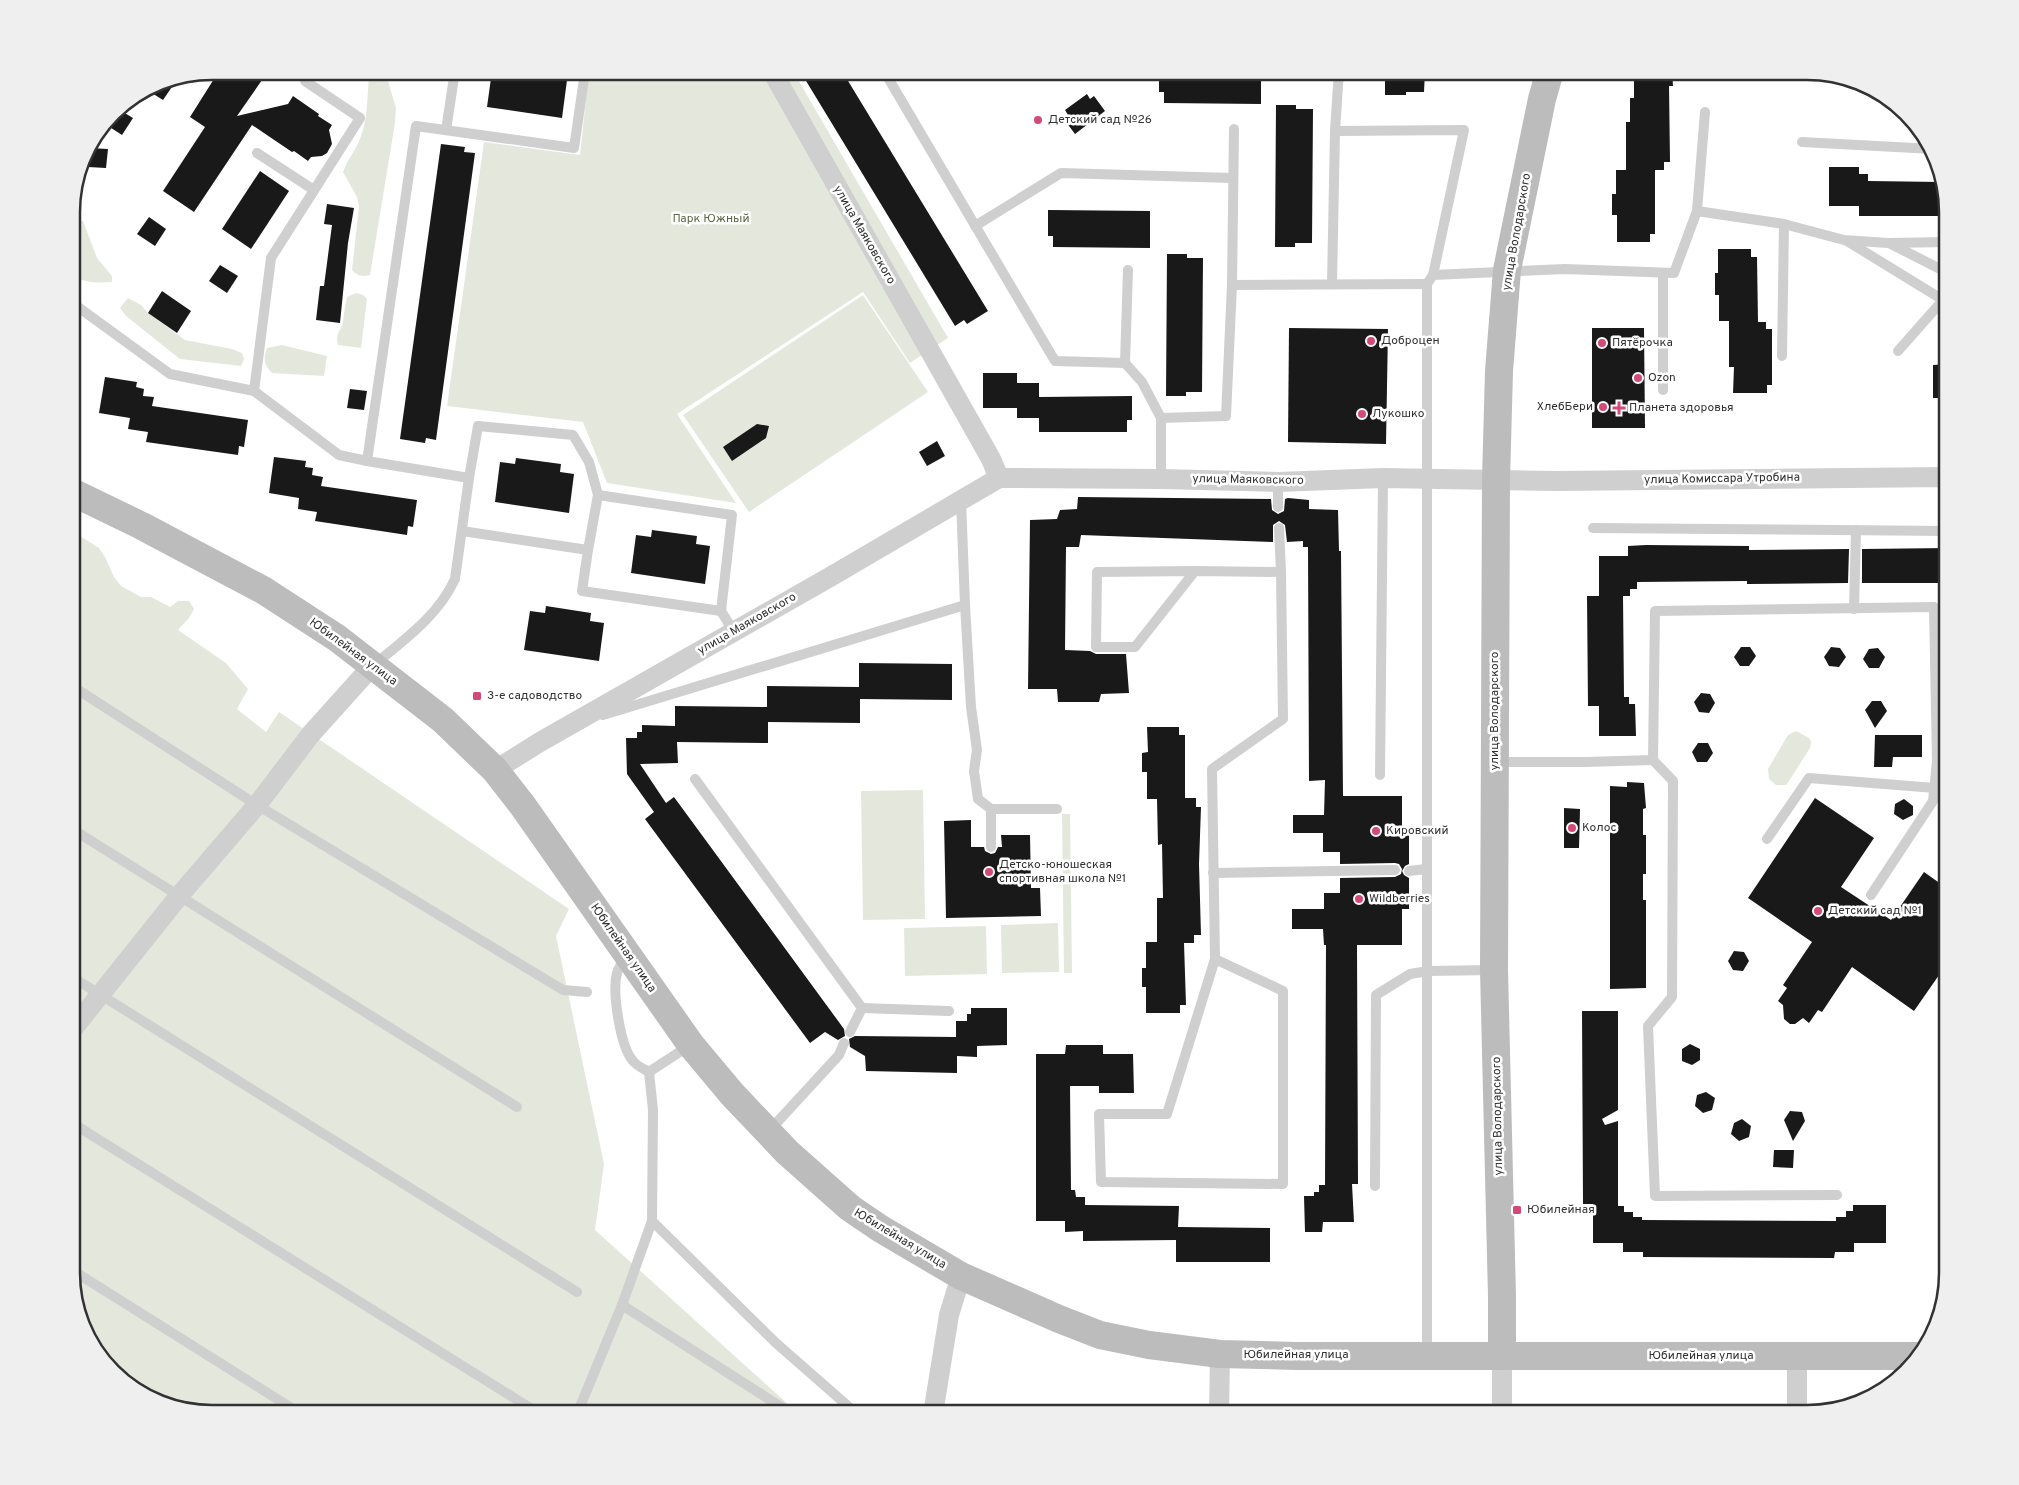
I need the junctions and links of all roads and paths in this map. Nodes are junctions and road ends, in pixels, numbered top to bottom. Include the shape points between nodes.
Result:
1 (305, 80) edge
2 (454, 80) edge
3 (584, 80) edge
4 (777, 80) edge
5 (889, 80) edge
6 (1338, 80) edge
7 (1547, 80) edge
8 (1705, 112) dead end
9 (1234, 129) dead end
10 (446, 130) junction
11 (1335, 132) junction
12 (1802, 142) dead end
13 (1922, 148) edge
14 (257, 154) dead end
15 (1232, 178) junction
16 (314, 190) junction
17 (1697, 211) junction
18 (1784, 224) junction
19 (975, 226) junction
20 (1844, 240) junction
21 (1939, 242) edge
22 (1888, 243) junction
23 (1939, 268) edge
24 (1128, 270) dead end
25 (1507, 270) junction
26 (1662, 272) junction
27 (1430, 279) junction
28 (1332, 284) junction
29 (1232, 285) junction
30 (1939, 297) edge
31 (80, 308) edge
32 (1939, 308) edge
33 (1898, 351) dead end
34 (1782, 356) dead end
35 (1125, 363) junction
36 (1663, 390) dead end
37 (254, 391) junction
38 (1161, 418) junction
39 (367, 461) junction
40 (1939, 477) edge
41 (469, 478) junction
42 (999, 478) junction
43 (1383, 478) junction
44 (1161, 479) junction
45 (1426, 479) junction
46 (1496, 480) junction
47 (1278, 482) junction
48 (598, 495) junction
49 (80, 496) edge
50 (961, 500) junction
51 (1278, 507) dead end
52 (1279, 528) dead end
53 (1593, 528) dead end
54 (1856, 530) junction
55 (1939, 530) edge
56 (462, 531) junction
57 (588, 550) junction
58 (1195, 571) junction
59 (1281, 572) junction
60 (966, 605) junction
61 (1854, 609) junction
62 (721, 611) junction
63 (734, 632) junction
64 (373, 665) junction
65 (80, 691) edge
66 (1939, 703) edge
67 (572, 724) junction
68 (1653, 760) junction
69 (1495, 762) junction
70 (495, 770) junction
71 (1939, 773) edge
72 (1380, 775) dead end
73 (695, 779) dead end
74 (1935, 788) junction
75 (257, 805) junction
76 (991, 808) junction
77 (1057, 809) dead end
78 (80, 834) edge
79 (1767, 839) dead end
80 (991, 847) dead end
81 (1426, 869) junction
82 (1395, 870) dead end
83 (1409, 871) dead end
84 (1213, 873) junction
85 (1871, 895) dead end
86 (179, 896) junction
87 (627, 955) junction
88 (1215, 959) junction
89 (1494, 970) junction
90 (1428, 971) junction
91 (80, 982) edge
92 (587, 992) dead end
93 (100, 995) junction
94 (862, 1008) junction
95 (949, 1010) dead end
96 (80, 1020) edge
97 (850, 1032) dead end
98 (844, 1043) dead end
99 (691, 1045) junction
100 (649, 1072) junction
101 (517, 1107) dead end
102 (80, 1128) edge
103 (768, 1132) junction
104 (1375, 1186) dead end
105 (1837, 1195) dead end
106 (652, 1221) junction
107 (80, 1275) edge
108 (961, 1276) junction
109 (577, 1292) dead end
110 (622, 1305) junction
111 (1220, 1354) junction
112 (1427, 1355) junction
113 (1502, 1356) junction
114 (1797, 1356) junction
115 (1909, 1356) edge
116 (287, 1405) edge
117 (526, 1405) edge
118 (581, 1405) edge
119 (778, 1405) edge
120 (847, 1405) edge
121 (934, 1405) edge
122 (1219, 1405) edge
123 (1502, 1405) edge
124 (1797, 1405) edge

1 - 16 lane via 360,118
2 - 10 lane
3 - 10 lane via 574,148
4 - 42 street, улица Маяковского
5 - 19 lane
6 - 11 lane
7 - 25 street, улица Володарского
8 - 17 lane
9 - 15 lane
10 - 39 lane via 416,126
11 - 27 lane via 1464,130
11 - 28 lane
12 - 13 lane
14 - 16 lane
15 - 19 lane via 1061,173
15 - 29 lane
16 - 37 lane via 271,258
17 - 18 lane
17 - 26 lane via 1674,273
18 - 20 lane
18 - 34 lane
19 - 35 lane via 1055,361
20 - 22 lane
20 - 30 lane
21 - 22 lane
22 - 23 lane
24 - 35 lane
25 - 26 lane
25 - 27 lane
25 - 46 street, улица Володарского via 1499,371
26 - 36 lane
27 - 28 lane
27 - 45 lane
28 - 29 lane
29 - 38 lane via 1226,416
31 - 37 lane via 170,374
32 - 33 lane
35 - 38 lane via 1142,382
37 - 39 lane via 339,455
38 - 44 lane
39 - 41 lane
40 - 46 street, улица Комиссара Утробина
41 - 48 lane via 478,426 573,435 589,462
41 - 56 lane
42 - 44 street, улица Маяковского
42 - 50 street, улица Маяковского
43 - 45 street, улица Маяковского
43 - 47 street, улица Маяковского
43 - 72 lane
44 - 47 street, улица Маяковского
45 - 46 street, улица Маяковского
45 - 81 lane
46 - 69 street, улица Володарского
47 - 51 lane
48 - 57 lane
48 - 62 lane via 732,515
49 - 64 street, Юбилейная улица via 263,590
50 - 60 lane
50 - 63 street, улица Маяковского
52 - 59 lane
53 - 54 lane
54 - 55 lane
54 - 61 lane
56 - 57 lane
56 - 64 lane via 455,579 450,590 419,628
57 - 62 lane via 582,591
58 - 58 lane via 1135,647 1096,647 1097,572
58 - 59 lane
59 - 84 lane via 1283,719 1212,769
60 - 67 lane
60 - 76 lane via 971,707 977,750 974,771 978,799
61 - 66 lane via 1934,607
61 - 68 lane via 1655,611
62 - 63 lane
63 - 67 street, улица Маяковского
64 - 70 street, Юбилейная улица via 443,720
64 - 75 street via 312,734
65 - 75 lane
67 - 70 street, улица Маяковского
68 - 69 lane
68 - 105 lane via 1673,781 1672,996 1648,1026 1655,1196
69 - 89 street, улица Володарского
70 - 87 street, Юбилейная улица
71 - 74 lane
73 - 94 lane
74 - 79 lane via 1809,778
74 - 85 lane via 1933,801
75 - 86 street
75 - 92 lane via 563,990
76 - 77 lane
76 - 80 lane
78 - 86 lane
81 - 83 lane
81 - 90 lane
82 - 84 lane
84 - 88 lane
86 - 93 street
86 - 101 lane
87 - 99 street, Юбилейная улица
87 - 100 lane via 616,980 620,1030 633,1061
88 - 88 lane via 1167,1114 1099,1114 1101,1182 1283,1184 1283,991
89 - 90 lane
89 - 113 street, улица Володарского
90 - 104 lane via 1410,974 1376,995
90 - 112 lane
91 - 93 lane
93 - 96 street
93 - 109 lane
94 - 95 lane
94 - 97 lane
98 - 103 lane via 839,1054
99 - 100 lane
99 - 103 street, Юбилейная улица
100 - 106 lane via 653,1110
102 - 117 lane
103 - 108 street, Юбилейная улица via 850,1208
106 - 110 lane
106 - 120 lane via 776,1343
107 - 116 lane
108 - 111 street, Юбилейная улица via 1100,1334 1149,1345
108 - 121 street via 950,1315
110 - 118 lane
110 - 119 lane
111 - 112 street, Юбилейная улица
111 - 122 street
112 - 113 street, Юбилейная улица
113 - 114 street, Юбилейная улица
113 - 123 street
114 - 115 street, Юбилейная улица
114 - 124 street

